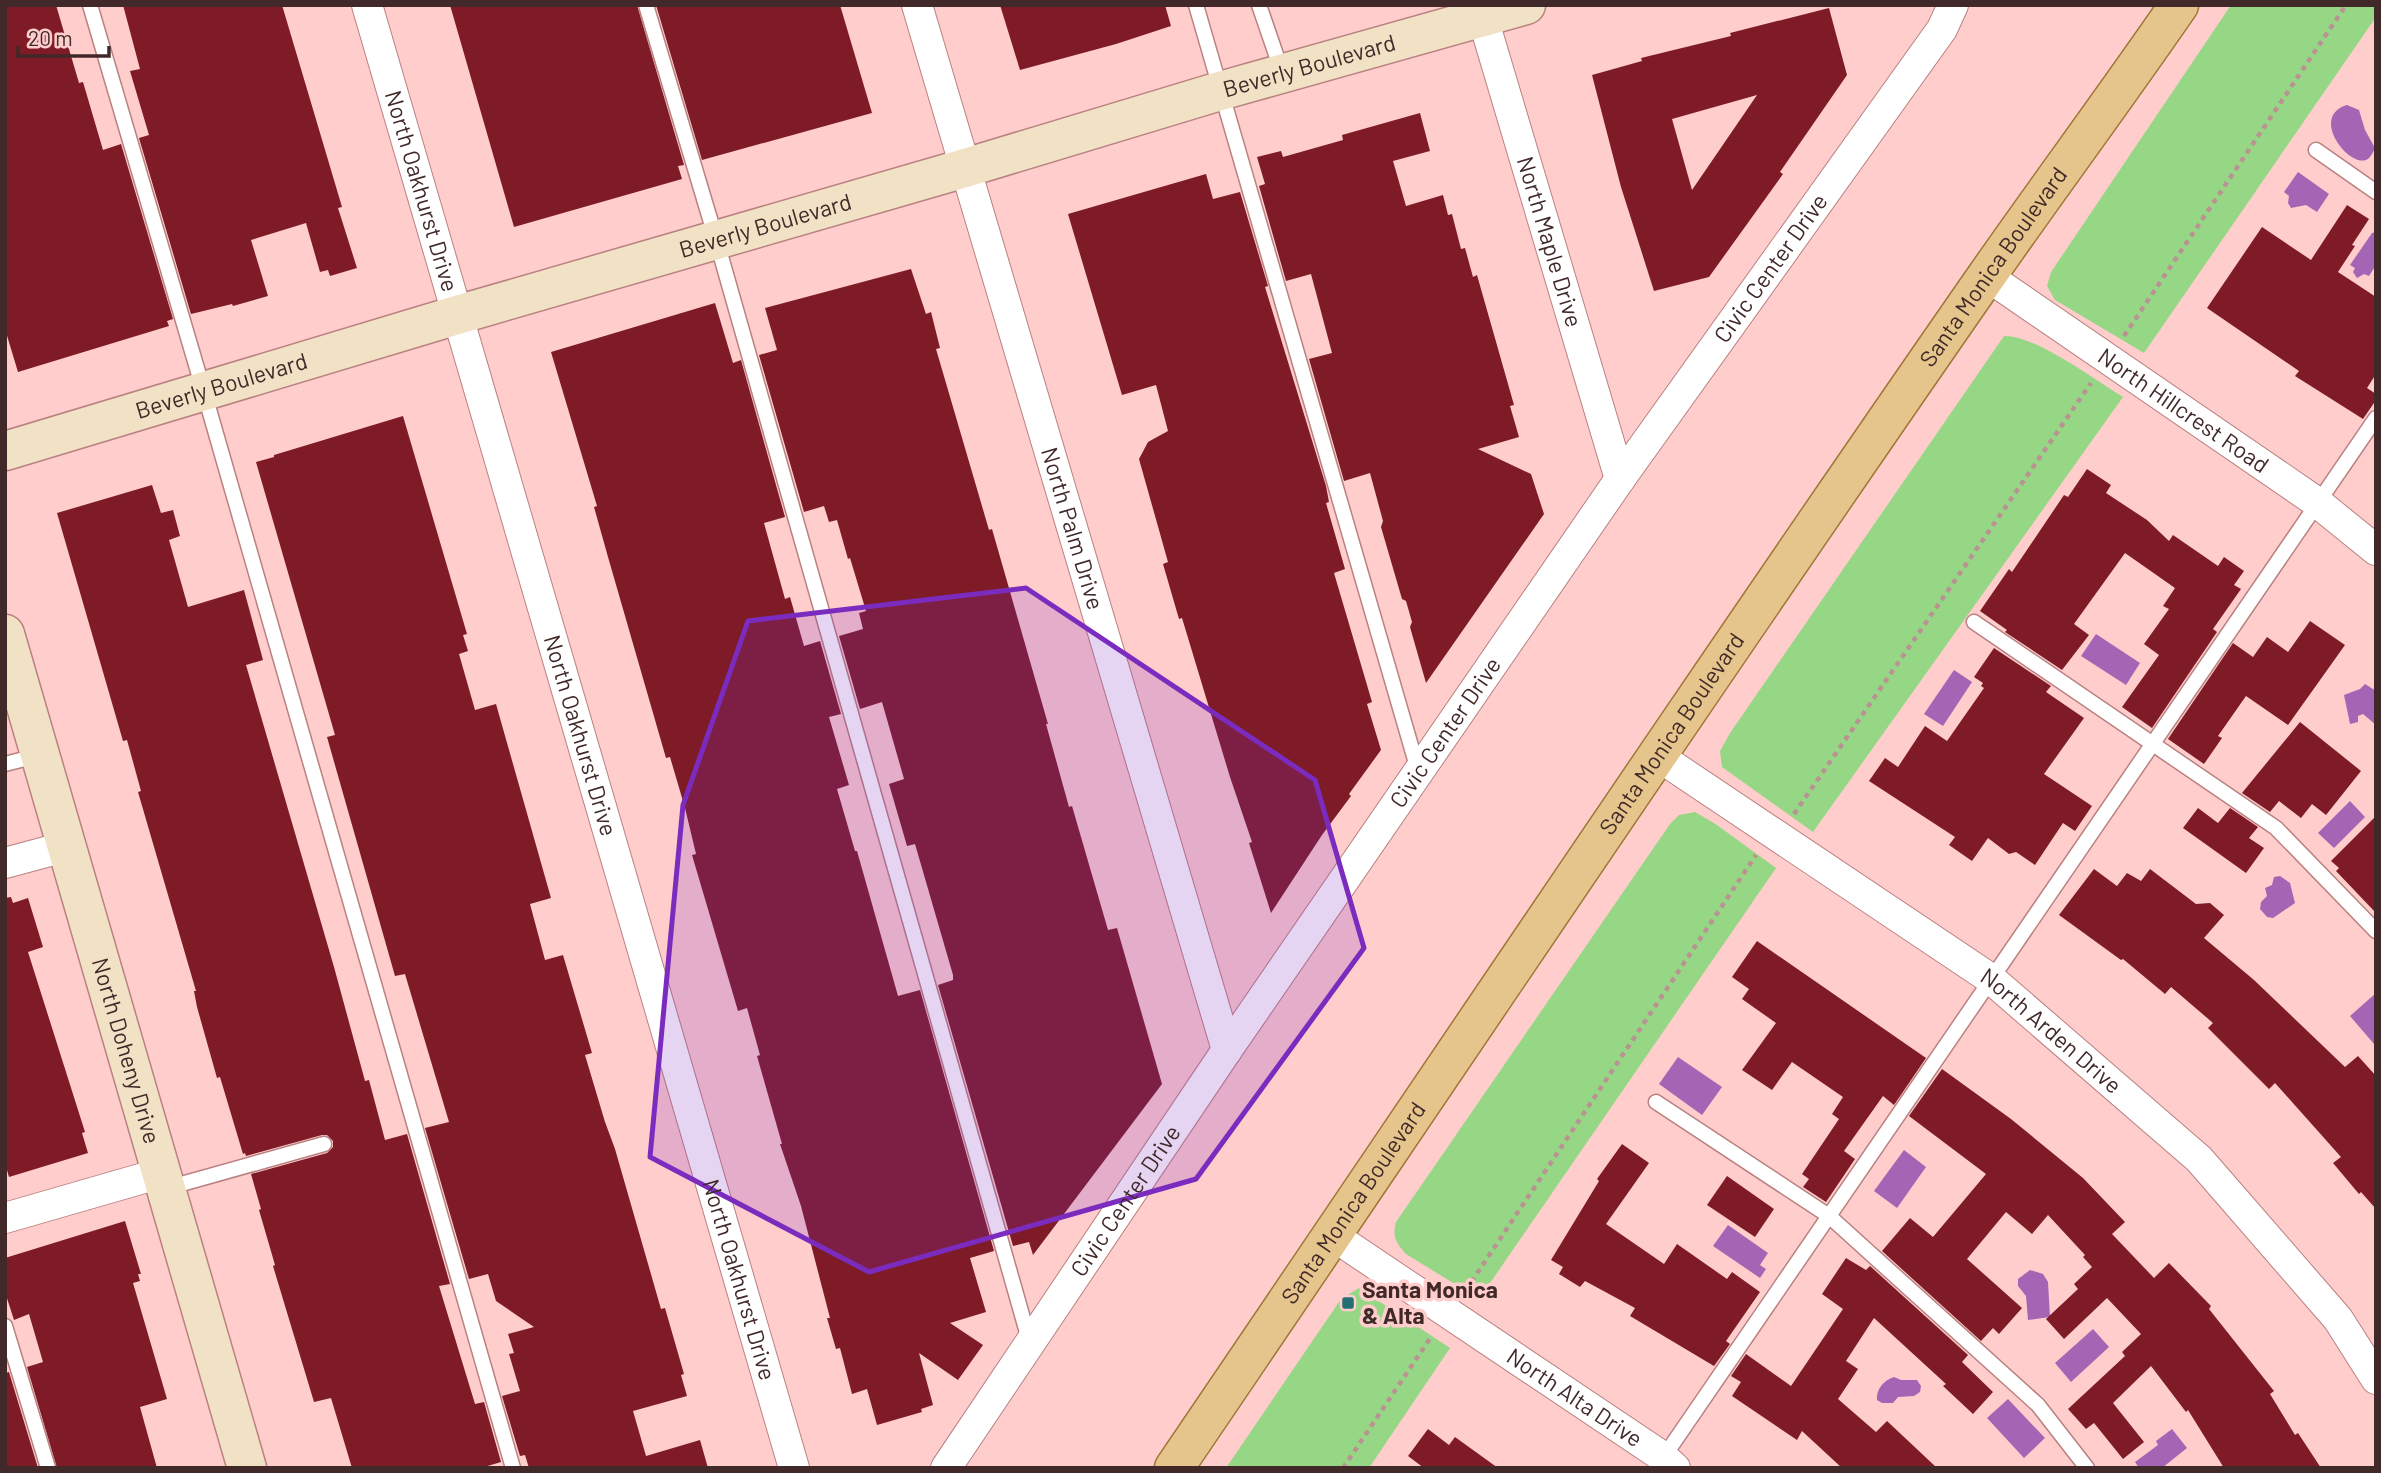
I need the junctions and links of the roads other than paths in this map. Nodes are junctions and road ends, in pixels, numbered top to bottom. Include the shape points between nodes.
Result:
1 (90, 5) edge
2 (367, 5) edge
3 (646, 5) edge
4 (917, 5) edge
5 (1196, 5) edge
6 (1259, 5) edge
7 (1526, 5) edge
8 (1952, 5) edge
9 (2179, 5) edge
10 (1480, 11) edge
11 (1282, 74) junction
12 (1220, 91) junction
13 (2316, 150) dead end
14 (965, 168) junction
15 (2376, 192) edge
16 (716, 239) junction
17 (1987, 276) junction
18 (457, 314) junction
19 (204, 392) junction
20 (2376, 418) edge
21 (5, 451) edge
22 (1620, 479) junction
23 (2318, 503) junction
24 (2376, 550) edge
25 (1974, 622) dead end
26 (5, 634) edge
27 (2154, 743) junction
28 (41, 755) junction
29 (1658, 756) junction
30 (5, 764) edge
31 (1419, 771) junction
32 (68, 846) junction
33 (5, 863) edge
34 (2376, 931) edge
35 (1991, 979) junction
36 (1227, 1051) junction
37 (1656, 1102) dead end
38 (324, 1144) dead end
39 (163, 1181) junction
40 (1829, 1216) junction
41 (5, 1218) edge
42 (1332, 1235) junction
43 (5, 1326) edge
44 (1030, 1345) junction
45 (2376, 1378) edge
46 (1665, 1464) edge
47 (48, 1468) edge
48 (247, 1468) edge
49 (513, 1468) edge
50 (794, 1468) edge
51 (946, 1468) edge
52 (1174, 1468) edge
53 (2087, 1468) edge

1 - 19 lane
2 - 18 street, North Oakhurst Drive
3 - 16 lane
4 - 14 street, North Palm Drive
5 - 12 lane
6 - 11 lane
7 - 10 main road, Beverly Boulevard
8 - 22 street, Civic Center Drive via 1942,29
9 - 17 main road, Santa Monica Boulevard
10 - 11 main road, Beverly Boulevard
10 - 22 street, North Maple Drive
11 - 12 main road, Beverly Boulevard
12 - 14 main road, Beverly Boulevard
12 - 31 lane
13 - 15 lane
14 - 16 main road, Beverly Boulevard
14 - 36 street, North Palm Drive
16 - 18 main road, Beverly Boulevard
16 - 44 lane
17 - 23 street, North Hillcrest Road
17 - 29 main road, Santa Monica Boulevard
18 - 19 main road, Beverly Boulevard
18 - 50 street, North Oakhurst Drive
19 - 21 main road, Beverly Boulevard
19 - 49 lane
20 - 23 lane
22 - 31 street, Civic Center Drive
23 - 24 street, North Hillcrest Road
23 - 27 lane
25 - 27 lane
26 - 28 main road, North Doheny Drive
27 - 34 lane via 2276,828
27 - 35 lane
28 - 30 lane
28 - 32 main road, North Doheny Drive
29 - 35 street, North Arden Drive
29 - 42 main road, Santa Monica Boulevard
31 - 36 street, Civic Center Drive
32 - 33 street
32 - 39 main road, North Doheny Drive
35 - 40 lane
35 - 45 street, North Arden Drive via 2199,1159 2338,1319
36 - 44 street, Civic Center Drive
37 - 40 lane
38 - 39 lane
39 - 41 street
39 - 48 main road, North Doheny Drive
40 - 46 lane
40 - 53 lane via 2038,1405
42 - 46 street, North Alta Drive
42 - 52 main road, Santa Monica Boulevard
43 - 47 lane
44 - 51 street, Civic Center Drive

